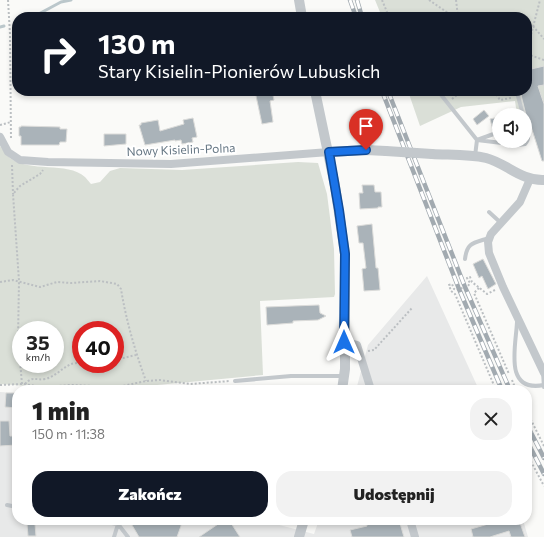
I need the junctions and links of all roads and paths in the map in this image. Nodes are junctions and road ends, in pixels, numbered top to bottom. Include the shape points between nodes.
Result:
1 (8, 0) edge
2 (299, 0) edge
3 (382, 0) edge
4 (429, 0) edge
5 (456, 0) edge
6 (540, 0) edge
7 (301, 12) edge
8 (386, 12) edge
9 (447, 12) edge
10 (457, 12) edge
11 (533, 25) junction
12 (532, 29) edge
13 (544, 39) edge
14 (532, 56) edge
15 (544, 60) edge
16 (316, 96) edge
17 (442, 96) edge
18 (455, 96) edge
19 (497, 96) edge
20 (518, 96) joint
21 (447, 102) junction
22 (521, 108) edge
23 (11, 122) junction
24 (0, 124) edge
25 (492, 135) edge
26 (0, 137) edge
27 (477, 140) junction
28 (492, 142) edge
29 (329, 152) junction
30 (11, 154) junction
31 (475, 156) junction
32 (48, 162) junction
33 (530, 179) junction
34 (544, 180) edge
35 (13, 194) junction
36 (489, 212) dead end
37 (501, 222) junction
38 (489, 238) junction
39 (465, 259) dead end
40 (19, 281) junction
41 (0, 282) edge
42 (479, 287) junction
43 (503, 287) junction
44 (412, 308) dead end
45 (518, 318) junction
46 (344, 342) junction
47 (360, 354) junction
48 (136, 355) junction
49 (124, 358) edge
50 (72, 364) edge
51 (543, 372) edge
52 (344, 376) junction
53 (146, 381) junction
54 (235, 381) joint
55 (24, 384) junction
56 (0, 385) edge
57 (34, 385) edge
58 (124, 385) edge
59 (343, 385) edge
60 (369, 385) edge
61 (494, 385) edge
62 (514, 385) edge
63 (527, 385) edge
64 (544, 386) edge
65 (532, 387) edge
66 (532, 422) edge
67 (544, 446) edge
68 (532, 463) edge
69 (544, 486) edge
70 (7, 505) dead end
71 (12, 506) edge
72 (116, 525) edge
73 (118, 525) edge
74 (303, 525) edge
75 (411, 525) edge
76 (114, 537) edge
77 (128, 537) edge
78 (299, 537) edge
79 (415, 537) edge

1 - 23 path
2 - 7 street
3 - 8 path
4 - 9 path
5 - 10 path
6 - 11 path
11 - 12 path
11 - 13 path
14 - 15 path
16 - 29 street
17 - 21 lane
18 - 21 path
19 - 20 path via 503,100
20 - 22 lane
21 - 27 lane
23 - 24 path
23 - 30 path
25 - 27 lane
26 - 30 street
27 - 28 lane
27 - 31 lane
29 - 31 street, bridge via 366,150
29 - 32 street, Nowy Kisielin-Polna via 171,164
29 - 46 street via 345,254
30 - 32 street, Nowy Kisielin-Polna via 20,160
30 - 35 path
31 - 33 street via 494,161
32 - 35 path via 40,174 20,186
33 - 34 street
33 - 37 street via 520,202
35 - 40 path
36 - 37 lane
37 - 38 street
38 - 39 lane via 471,244 466,249
38 - 43 street via 488,253
40 - 41 path
40 - 48 path via 40,287 58,282 100,281 117,284 121,289
40 - 55 path via 18,338
42 - 43 path via 487,294
42 - 61 path via 470,277 468,286 456,290 452,284 449,285
42 - 62 path via 474,293
43 - 45 street
44 - 47 path via 374,350
45 - 51 street
45 - 63 lane via 514,351 516,373 521,382
46 - 47 street via 357,345
46 - 52 street
47 - 60 street
48 - 49 path
48 - 53 path
50 - 55 path via 47,378 34,378
51 - 64 lane
52 - 54 lane via 291,376
52 - 59 street
53 - 54 path via 190,384
53 - 58 path
55 - 56 path
55 - 57 path
64 - 65 lane
66 - 67 path
68 - 69 path
70 - 71 lane
72 - 76 lane
73 - 77 lane
74 - 78 street
75 - 79 street

